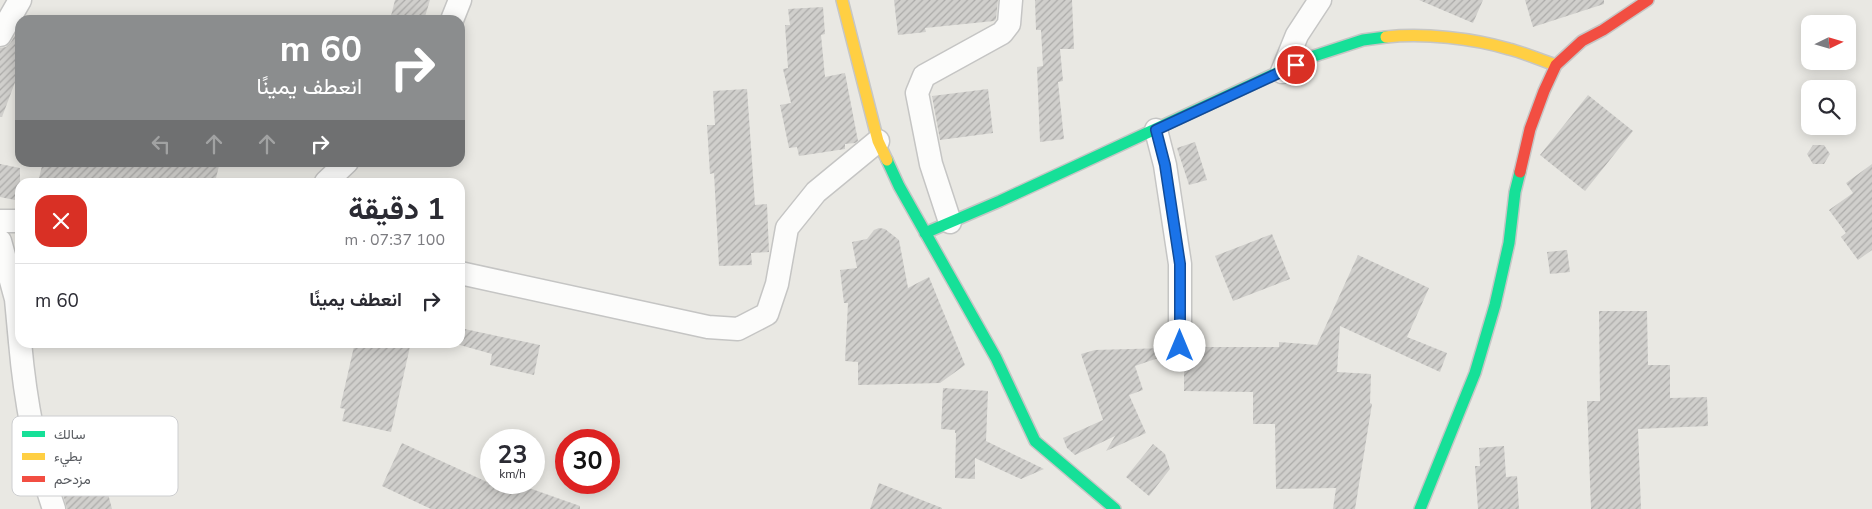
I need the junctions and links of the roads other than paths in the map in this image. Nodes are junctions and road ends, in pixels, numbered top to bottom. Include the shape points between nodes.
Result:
1 (20, 0) edge
2 (460, 0) edge
3 (842, 0) edge
4 (1011, 0) edge
5 (1320, 0) edge
6 (1648, 0) edge
7 (454, 15) edge
8 (0, 35) edge
9 (1556, 65) junction
10 (1282, 72) junction
11 (1156, 130) junction
12 (878, 141) junction
13 (342, 167) edge
14 (330, 178) edge
15 (0, 221) edge
16 (15, 221) edge
17 (950, 222) junction
18 (925, 233) junction
19 (0, 241) edge
20 (465, 274) edge
21 (15, 295) edge
22 (1180, 346) dead end
23 (20, 348) edge
24 (30, 416) edge
25 (50, 496) edge
26 (54, 509) edge
27 (1115, 509) edge
28 (1420, 509) edge

1 - 8 street
2 - 7 street
3 - 12 street
4 - 17 street via 1009,24 1002,33 924,76 917,93 931,164
5 - 10 street via 1297,35
6 - 9 street via 1582,42
9 - 10 street via 1507,48 1409,35 1363,40 1311,57
9 - 28 street via 1530,129 1515,192 1509,244 1475,373
10 - 11 street
11 - 17 street
11 - 22 street via 1165,165 1180,264
12 - 18 street
12 - 20 street via 816,192 787,228 777,284 767,314 738,329 708,327
13 - 14 street
15 - 16 street
17 - 18 street
18 - 27 street via 996,358 1035,440
19 - 21 street
23 - 24 street
25 - 26 street

